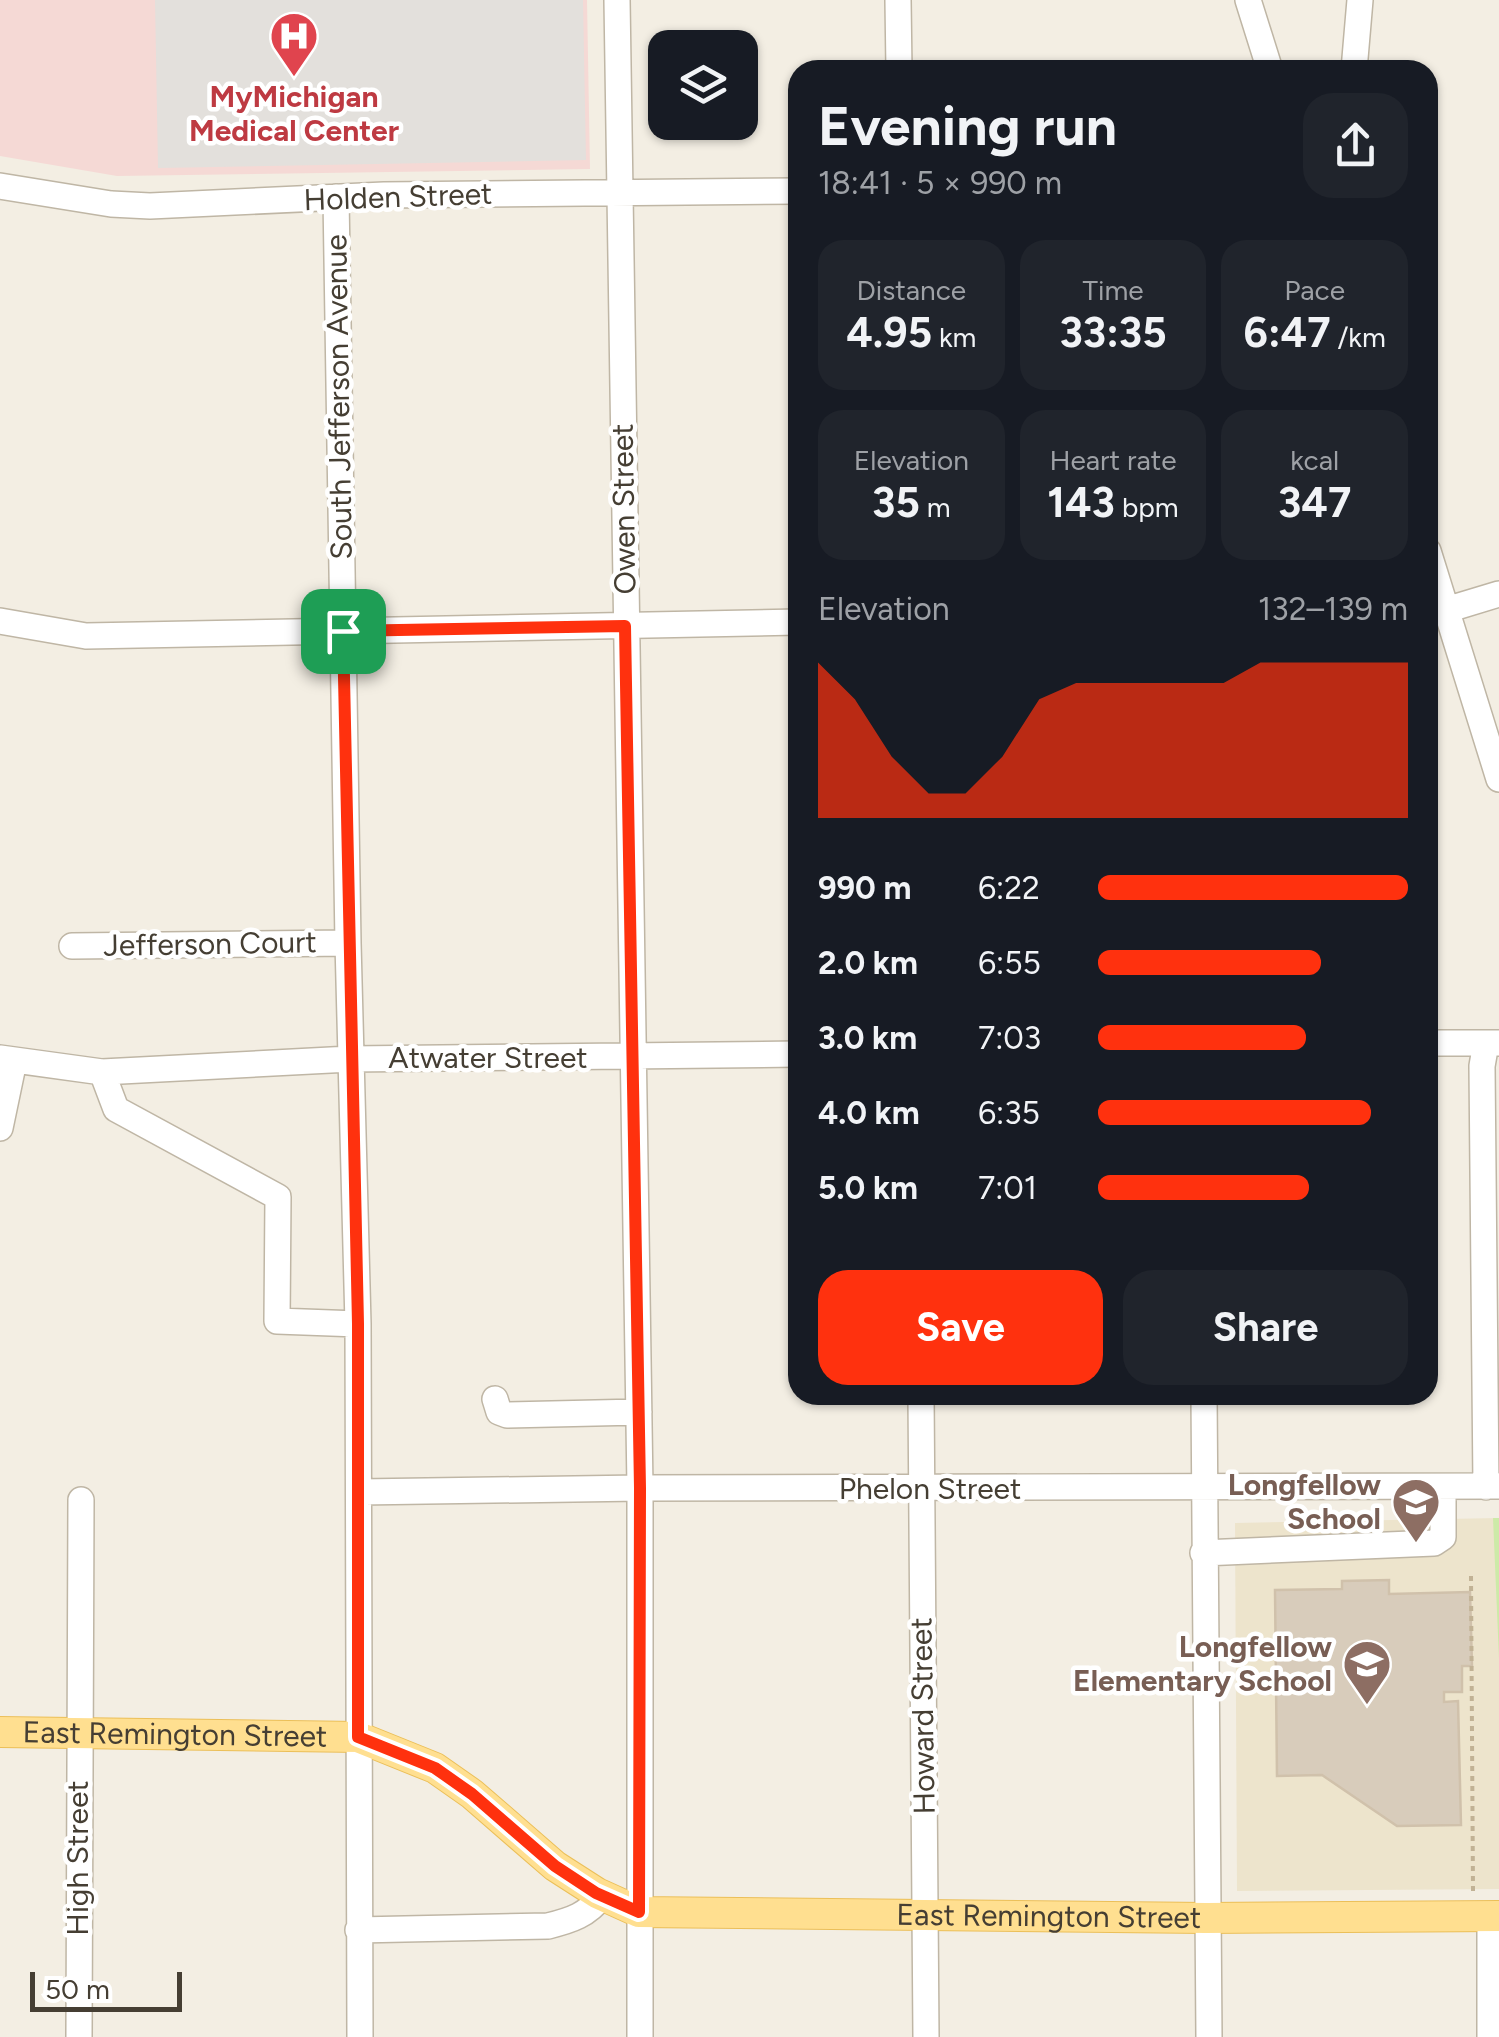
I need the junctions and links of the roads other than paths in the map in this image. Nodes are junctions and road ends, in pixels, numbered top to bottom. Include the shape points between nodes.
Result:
1 (617, 0) edge
2 (898, 0) edge
3 (1248, 0) edge
4 (1365, 2) edge
5 (898, 60) edge
6 (1267, 60) edge
7 (1356, 60) edge
8 (0, 186) edge
9 (788, 191) edge
10 (619, 193) junction
11 (336, 197) junction
12 (1499, 594) edge
13 (1438, 610) edge
14 (1438, 616) edge
15 (0, 622) edge
16 (788, 622) edge
17 (625, 626) junction
18 (343, 631) junction
19 (1499, 779) edge
20 (348, 943) junction
21 (72, 946) dead end
22 (1438, 1043) edge
23 (1492, 1043) edge
24 (788, 1054) edge
25 (350, 1058) junction
26 (632, 1058) junction
27 (7, 1060) edge
28 (102, 1072) junction
29 (0, 1128) edge
30 (358, 1324) junction
31 (495, 1399) dead end
32 (920, 1405) edge
33 (1204, 1405) edge
34 (639, 1412) junction
35 (1492, 1486) edge
36 (1443, 1487) junction
37 (640, 1488) junction
38 (1204, 1488) junction
39 (921, 1489) junction
40 (360, 1492) junction
41 (81, 1500) dead end
42 (1203, 1553) junction
43 (0, 1732) edge
44 (78, 1733) junction
45 (358, 1737) junction
46 (602, 1896) junction
47 (1487, 1908) edge
48 (639, 1912) junction
49 (925, 1916) junction
50 (1206, 1918) junction
51 (358, 1930) junction
52 (79, 2037) edge
53 (360, 2037) edge
54 (640, 2037) edge
55 (926, 2037) edge
56 (1209, 2037) edge
57 (1490, 2037) edge

1 - 10 street, Owen Street
2 - 5 street
3 - 6 street
4 - 7 street
8 - 11 street, Holden Street via 150,206
9 - 10 street, Holden Street
10 - 11 street, Holden Street
10 - 17 street, Owen Street
11 - 18 street, South Jefferson Avenue
12 - 13 street
14 - 19 street
15 - 18 street via 86,636
16 - 17 street
17 - 18 street
17 - 26 street, Owen Street
18 - 20 street, South Jefferson Avenue
20 - 21 street, Jefferson Court
20 - 25 street, South Jefferson Avenue
22 - 23 street
23 - 35 street via 1482,1066
24 - 26 street, Atwater Street
25 - 26 street, Atwater Street
25 - 28 street, Atwater Street
25 - 30 street, South Jefferson Avenue
26 - 34 street, Owen Street
27 - 28 street, Atwater Street
27 - 29 street
28 - 30 street via 116,1109 278,1197 277,1321
30 - 40 street, South Jefferson Avenue
31 - 34 street via 507,1415
32 - 39 street, Howard Street
33 - 38 street
34 - 37 street, Owen Street
35 - 36 street, Phelon Street
36 - 38 street, Phelon Street
36 - 42 street via 1444,1537 1434,1543
37 - 39 street, Phelon Street
37 - 40 street, Phelon Street
37 - 48 street, Owen Street
38 - 39 street, Phelon Street
38 - 42 street
39 - 49 street, Howard Street
40 - 45 street, South Jefferson Avenue
41 - 44 street, High Street
42 - 50 street
43 - 44 main road, East Remington Street
44 - 45 main road, East Remington Street
44 - 52 street, High Street
45 - 46 main road, East Remington Street via 435,1768
45 - 51 street, South Jefferson Avenue
46 - 48 main road, East Remington Street
46 - 51 street via 574,1920 548,1926
47 - 50 main road, East Remington Street
47 - 57 street
48 - 49 main road, East Remington Street
48 - 54 street, Owen Street
49 - 50 main road, East Remington Street
49 - 55 street, Howard Street
50 - 56 street
51 - 53 street, South Jefferson Avenue

